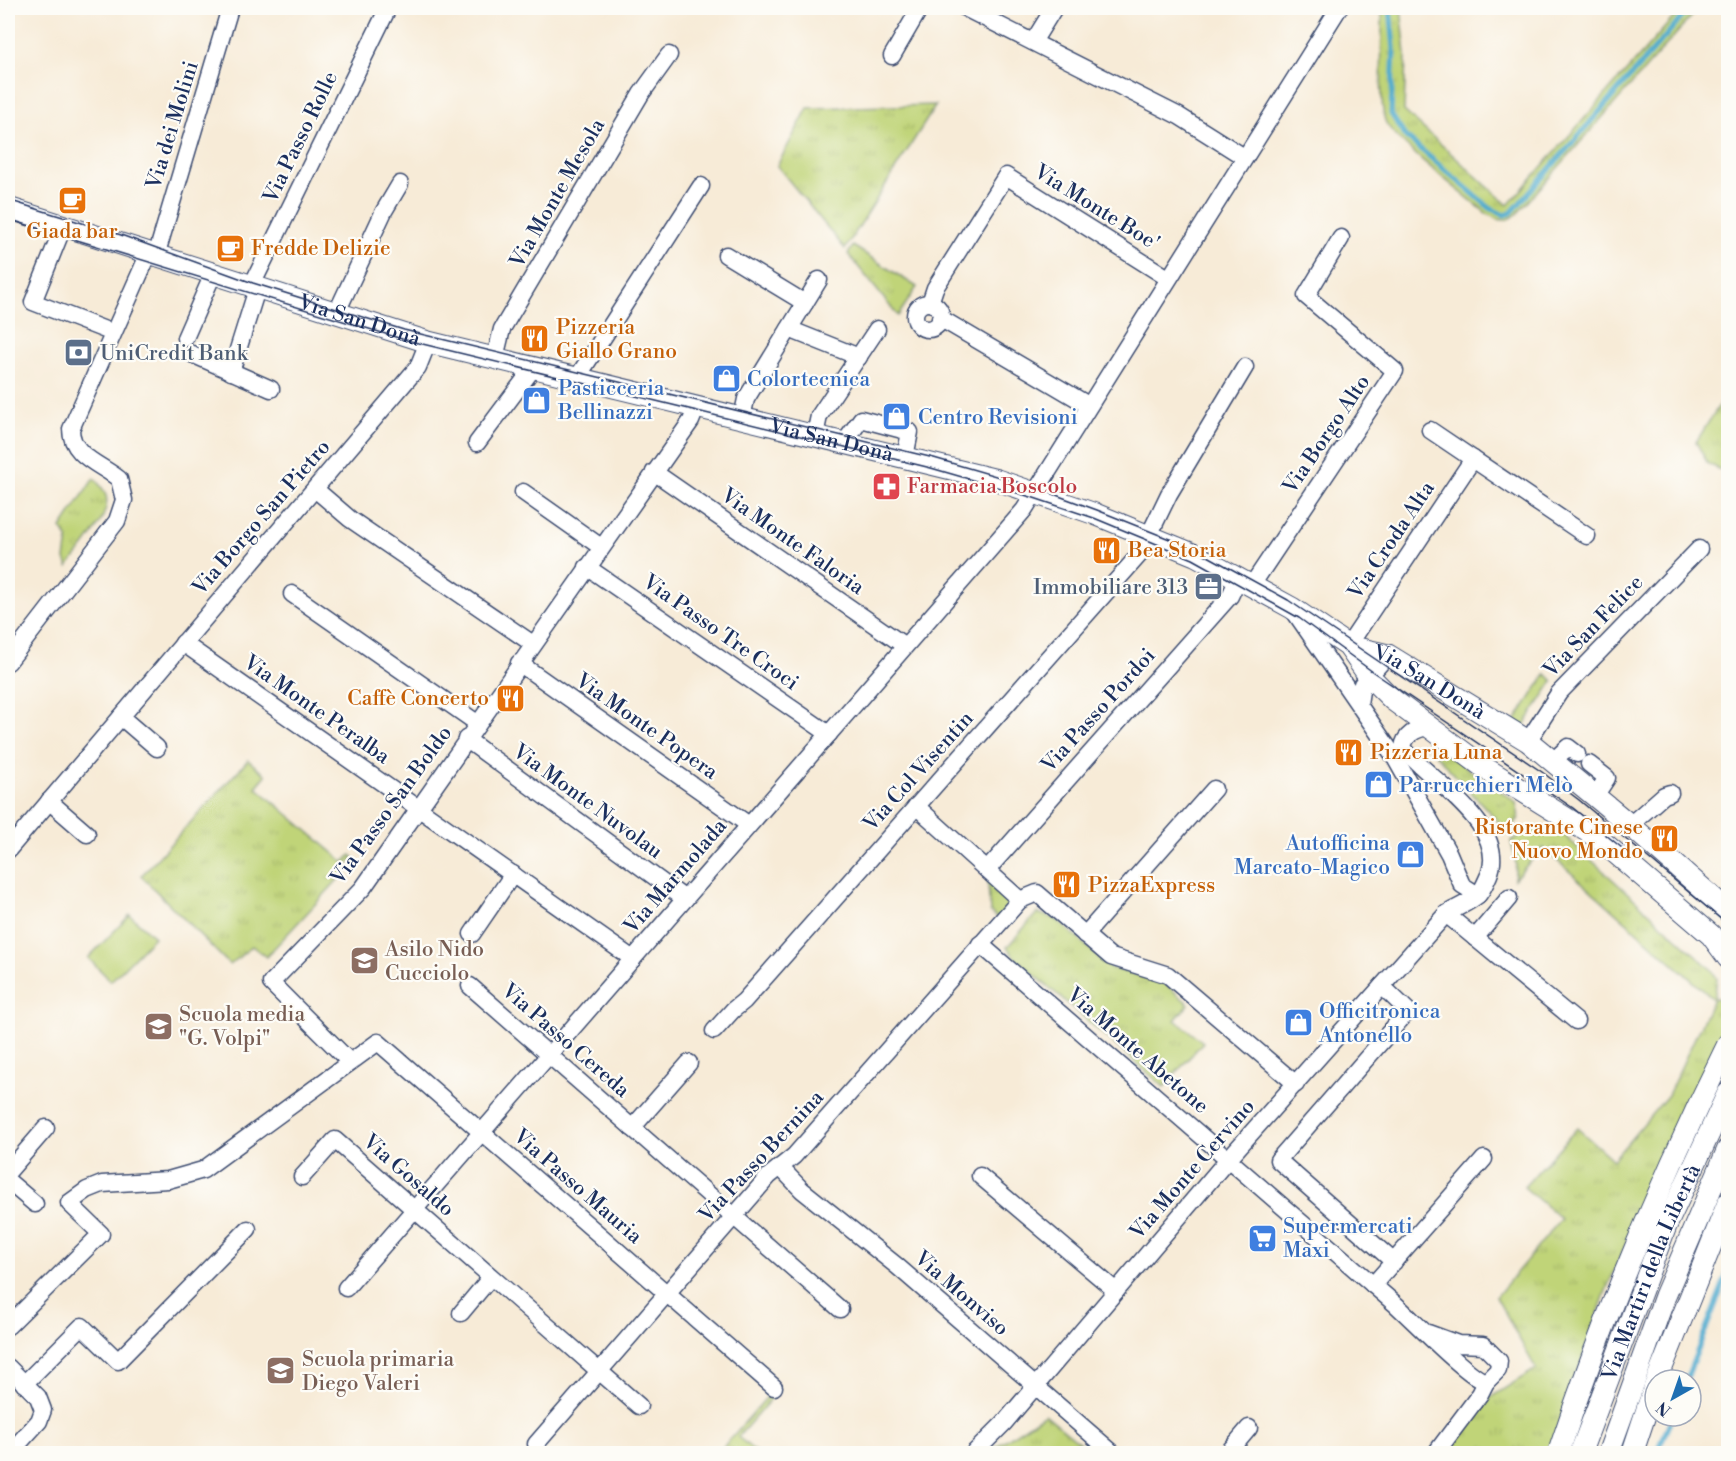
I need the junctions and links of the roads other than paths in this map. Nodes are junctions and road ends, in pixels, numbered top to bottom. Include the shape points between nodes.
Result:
1 (230, 8) edge
2 (388, 8) edge
3 (920, 8) edge
4 (965, 8) edge
5 (1054, 8) edge
6 (1339, 8) edge
7 (1033, 42) junction
8 (669, 55) dead end
9 (892, 56) dead end
10 (1244, 157) junction
11 (400, 184) dead end
12 (701, 186) dead end
13 (8, 208) edge
14 (63, 227) junction
15 (1341, 238) dead end
16 (152, 255) junction
17 (726, 255) dead end
18 (213, 274) junction
19 (1168, 278) junction
20 (819, 280) dead end
21 (254, 288) junction
22 (805, 303) junction
23 (930, 303) junction
24 (336, 314) junction
25 (940, 318) junction
26 (789, 329) junction
27 (877, 329) dead end
28 (113, 333) junction
29 (185, 338) dead end
30 (428, 342) junction
31 (192, 354) dead end
32 (859, 357) junction
33 (495, 358) junction
34 (534, 367) junction
35 (1245, 367) dead end
36 (231, 372) junction
37 (577, 378) junction
38 (271, 389) dead end
39 (1088, 405) junction
40 (697, 406) junction
41 (742, 418) junction
42 (1430, 430) dead end
43 (815, 435) junction
44 (477, 443) dead end
45 (1473, 459) junction
46 (654, 472) junction
47 (315, 489) junction
48 (523, 492) dead end
49 (1034, 492) junction
50 (1148, 536) junction
51 (1587, 536) dead end
52 (601, 547) junction
53 (1699, 549) dead end
54 (587, 567) junction
55 (1246, 581) junction
56 (292, 594) dead end
57 (1292, 608) junction
58 (183, 643) junction
59 (533, 644) junction
60 (905, 646) junction
61 (1348, 646) junction
62 (1388, 655) junction
63 (8, 662) edge
64 (519, 663) junction
65 (1368, 675) junction
66 (1359, 704) junction
67 (121, 717) junction
68 (477, 723) junction
69 (1428, 727) junction
70 (829, 734) junction
71 (466, 739) junction
72 (1528, 741) junction
73 (157, 748) dead end
74 (1553, 760) junction
75 (1215, 789) dead end
76 (1670, 793) dead end
77 (1595, 796) junction
78 (49, 801) junction
79 (418, 806) junction
80 (916, 806) junction
81 (749, 825) junction
82 (1630, 825) junction
83 (87, 834) dead end
84 (8, 850) edge
85 (987, 870) junction
86 (513, 874) junction
87 (1457, 875) junction
88 (1478, 895) junction
89 (1509, 898) dead end
90 (685, 899) junction
91 (1020, 900) junction
92 (1728, 911) edge
93 (1446, 914) junction
94 (472, 934) dead end
95 (1085, 935) junction
96 (1475, 938) junction
97 (980, 944) junction
98 (633, 958) junction
99 (1728, 958) edge
100 (470, 986) dead end
101 (1382, 986) junction
102 (1576, 1021) dead end
103 (714, 1031) dead end
104 (1728, 1044) edge
105 (549, 1054) junction
106 (350, 1062) junction
107 (689, 1064) dead end
108 (1296, 1084) junction
109 (1728, 1093) edge
110 (46, 1128) dead end
111 (632, 1128) junction
112 (482, 1132) junction
113 (1728, 1149) edge
114 (1229, 1158) junction
115 (1484, 1159) dead end
116 (780, 1167) junction
117 (8, 1172) edge
118 (980, 1176) dead end
119 (302, 1177) dead end
120 (8, 1181) edge
121 (1728, 1203) edge
122 (35, 1204) dead end
123 (414, 1209) junction
124 (735, 1216) junction
125 (248, 1229) dead end
126 (1394, 1262) junction
127 (491, 1277) junction
128 (1373, 1285) junction
129 (346, 1288) dead end
130 (1116, 1291) junction
131 (667, 1294) junction
132 (840, 1309) dead end
133 (461, 1313) dead end
134 (8, 1326) edge
135 (1428, 1333) junction
136 (8, 1367) edge
137 (1662, 1368) edge
138 (600, 1371) junction
139 (1486, 1382) junction
140 (24, 1384) junction
141 (774, 1387) dead end
142 (1036, 1387) junction
143 (639, 1406) dead end
144 (1643, 1421) edge
145 (1249, 1428) dead end
146 (536, 1444) dead end
147 (9, 1454) edge
148 (973, 1454) edge
149 (1114, 1454) edge
150 (1227, 1454) edge
151 (1435, 1454) edge
152 (1558, 1454) edge
153 (1580, 1454) edge
154 (1608, 1454) edge
155 (1632, 1454) edge

1 - 16 street, Via dei Molini
2 - 21 street, Via Passo Rolle
3 - 9 street
4 - 7 street
5 - 7 street
6 - 10 street, Via Monte Boe'
7 - 10 street via 1179,116
8 - 33 street, Via Monte Mesola via 641,94 502,329
10 - 19 street, Via Monte Boe'
11 - 24 street
12 - 37 street
13 - 14 main road, Via San Donà
14 - 16 main road, Via San Donà
14 - 28 street via 33,302
15 - 55 street, Via Borgo Alto via 1306,296 1395,371
16 - 18 main road, Via San Donà
16 - 28 street, Via dei Molini
17 - 22 street
18 - 21 main road, Via San Donà
18 - 29 street
19 - 23 street, Via Monte Boe' via 1006,176 935,288
19 - 39 street, Via Monte Boe'
20 - 22 street
21 - 24 main road, Via San Donà
21 - 36 street
22 - 26 street
23 - 25 street via 938,308
23 - 25 street, Via Monte Boe' via 917,309 917,323 931,328
24 - 30 main road, Via San Donà
25 - 39 street
26 - 32 street
26 - 41 street via 746,399
27 - 32 street
28 - 63 street, Via dei Molini via 71,436 80,453 119,479 122,510 109,534
30 - 33 main road, Via San Donà
30 - 47 street, Via Borgo San Pietro via 418,367
31 - 36 street
32 - 43 street via 819,416
33 - 34 main road, Via San Donà
34 - 37 main road, Via San Donà
34 - 44 street
35 - 50 street, Via Col Visentin
36 - 38 street
37 - 40 main road, Via San Donà
39 - 49 street, Via Monte Boe'
40 - 41 main road, Via San Donà
40 - 46 street, Via Passo San Boldo via 691,421
41 - 43 main road, Via San Donà
42 - 45 street
43 - 49 main road, Via San Donà
45 - 51 street
45 - 61 street, Via Croda Alta
46 - 52 street, Via Passo San Boldo
46 - 60 street, Via Monte Faloria
47 - 58 street, Via Borgo San Pietro
47 - 59 street via 350,519
48 - 52 street
49 - 50 main road, Via San Donà
49 - 60 street, Via Marmolada via 1024,510
50 - 55 main road, Via San Donà
50 - 80 street, Via Col Visentin via 1140,554
52 - 54 street, Via Passo San Boldo
53 - 72 street, Via San Felice via 1559,693
54 - 59 street, Via Passo San Boldo
54 - 70 street, Via Passo Tre Croci
55 - 57 main road, Via San Donà
55 - 85 street, Via Passo Pordoi
56 - 68 street
57 - 61 main road, Via San Donà
57 - 66 street
58 - 67 street, Via Borgo San Pietro
58 - 79 street, Via Monte Peralba
59 - 64 street, Via Passo San Boldo
60 - 70 street, Via Marmolada
61 - 62 main road, Via San Donà
61 - 65 main road, Via San Donà
62 - 65 street
62 - 72 main road, Via San Donà
64 - 68 street, Via Passo San Boldo
64 - 81 street, Via Monte Popera
65 - 66 street via 1360,688
65 - 69 main road, Via San Donà
66 - 87 street via 1394,756
67 - 73 street
67 - 78 street, Via Borgo San Pietro
68 - 71 street, Via Passo San Boldo
69 - 88 street via 1412,733 1403,748 1473,816 1488,836 1492,868
69 - 99 main road, Via San Donà via 1511,785 1598,838 1711,935
70 - 81 street, Via Marmolada
71 - 79 street, Via Passo San Boldo
71 - 90 street, Via Monte Nuvolau
72 - 74 main road, Via San Donà
74 - 77 main road, Via San Donà
74 - 77 street via 1568,747 1607,778
75 - 95 street
76 - 82 street
77 - 82 main road, Via San Donà
78 - 83 street
78 - 84 street, Via Borgo San Pietro
79 - 86 street, Via Monte Peralba
79 - 106 street, Via Passo San Boldo via 363,888 272,983
80 - 85 street
80 - 103 street, Via Col Visentin
81 - 90 street, Via Marmolada
82 - 92 main road, Via San Donà
85 - 91 street
86 - 94 street
86 - 98 street, Via Monte Peralba
87 - 88 street via 1462,885
87 - 93 street, Via Monte Cervino via 1457,887
88 - 93 street, Via Monte Cervino
89 - 96 street
90 - 98 street, Via Marmolada
91 - 95 street via 1037,893
91 - 97 street, Via Passo Bernina
93 - 96 street
93 - 101 street, Via Monte Cervino
95 - 108 street via 1111,957 1168,975
96 - 102 street
97 - 114 street, Via Monte Abetone
97 - 116 street, Via Passo Bernina via 802,1147
98 - 105 street, Via Marmolada
100 - 105 street, Via Passo Cereda
101 - 108 street, Via Monte Cervino
101 - 126 street via 1408,1011 1278,1160
104 - 152 main road via 1623,1273
105 - 111 street, Via Passo Cereda
105 - 112 street, Via Marmolada
106 - 112 street, Via Passo Mauria via 378,1042
106 - 134 street via 203,1170 159,1181 102,1184 76,1196 69,1203 101,1234
107 - 111 street, Via Passo Cereda
108 - 114 street, Via Monte Cervino
109 - 153 main road, Via Martiri della Libertà via 1666,1226
110 - 117 street
111 - 124 street, Via Passo Cereda
112 - 123 street, Via Marmolada
112 - 131 street, Via Passo Mauria
113 - 154 main road, Via Martiri della Libertà via 1665,1296
114 - 128 street, Via Monte Abetone
114 - 130 street, Via Monte Cervino
115 - 126 street
116 - 124 street, Via Passo Bernina
116 - 142 street, Via Monviso via 802,1190 897,1266
118 - 130 street
119 - 123 street, Via Gosaldo via 335,1140
120 - 122 street
121 - 137 main road
123 - 127 street, Via Gosaldo
123 - 129 street, Via Marmolada
124 - 131 street, Via Passo Bernina
124 - 132 street, Via Passo Cereda
125 - 140 street via 118,1360 82,1326
126 - 128 street
127 - 133 street
127 - 138 street, Via Gosaldo
128 - 135 street, Via Monte Abetone
130 - 142 street, Via Monte Cervino
131 - 138 street, Via Passo Bernina
131 - 141 street, Via Passo Mauria
135 - 139 street, Via Monte Abetone via 1471,1375
135 - 139 street, Via Monte Abetone via 1458,1344 1483,1345 1492,1352 1499,1361 1498,1370
136 - 140 street
138 - 143 street, Via Gosaldo
138 - 146 street, Via Passo Bernina
139 - 151 street, Via Monte Abetone
140 - 147 street via 38,1397 43,1410 39,1421
142 - 148 street, Via Monte Cervino
142 - 149 street, Via Monviso
144 - 155 main road
145 - 150 street

